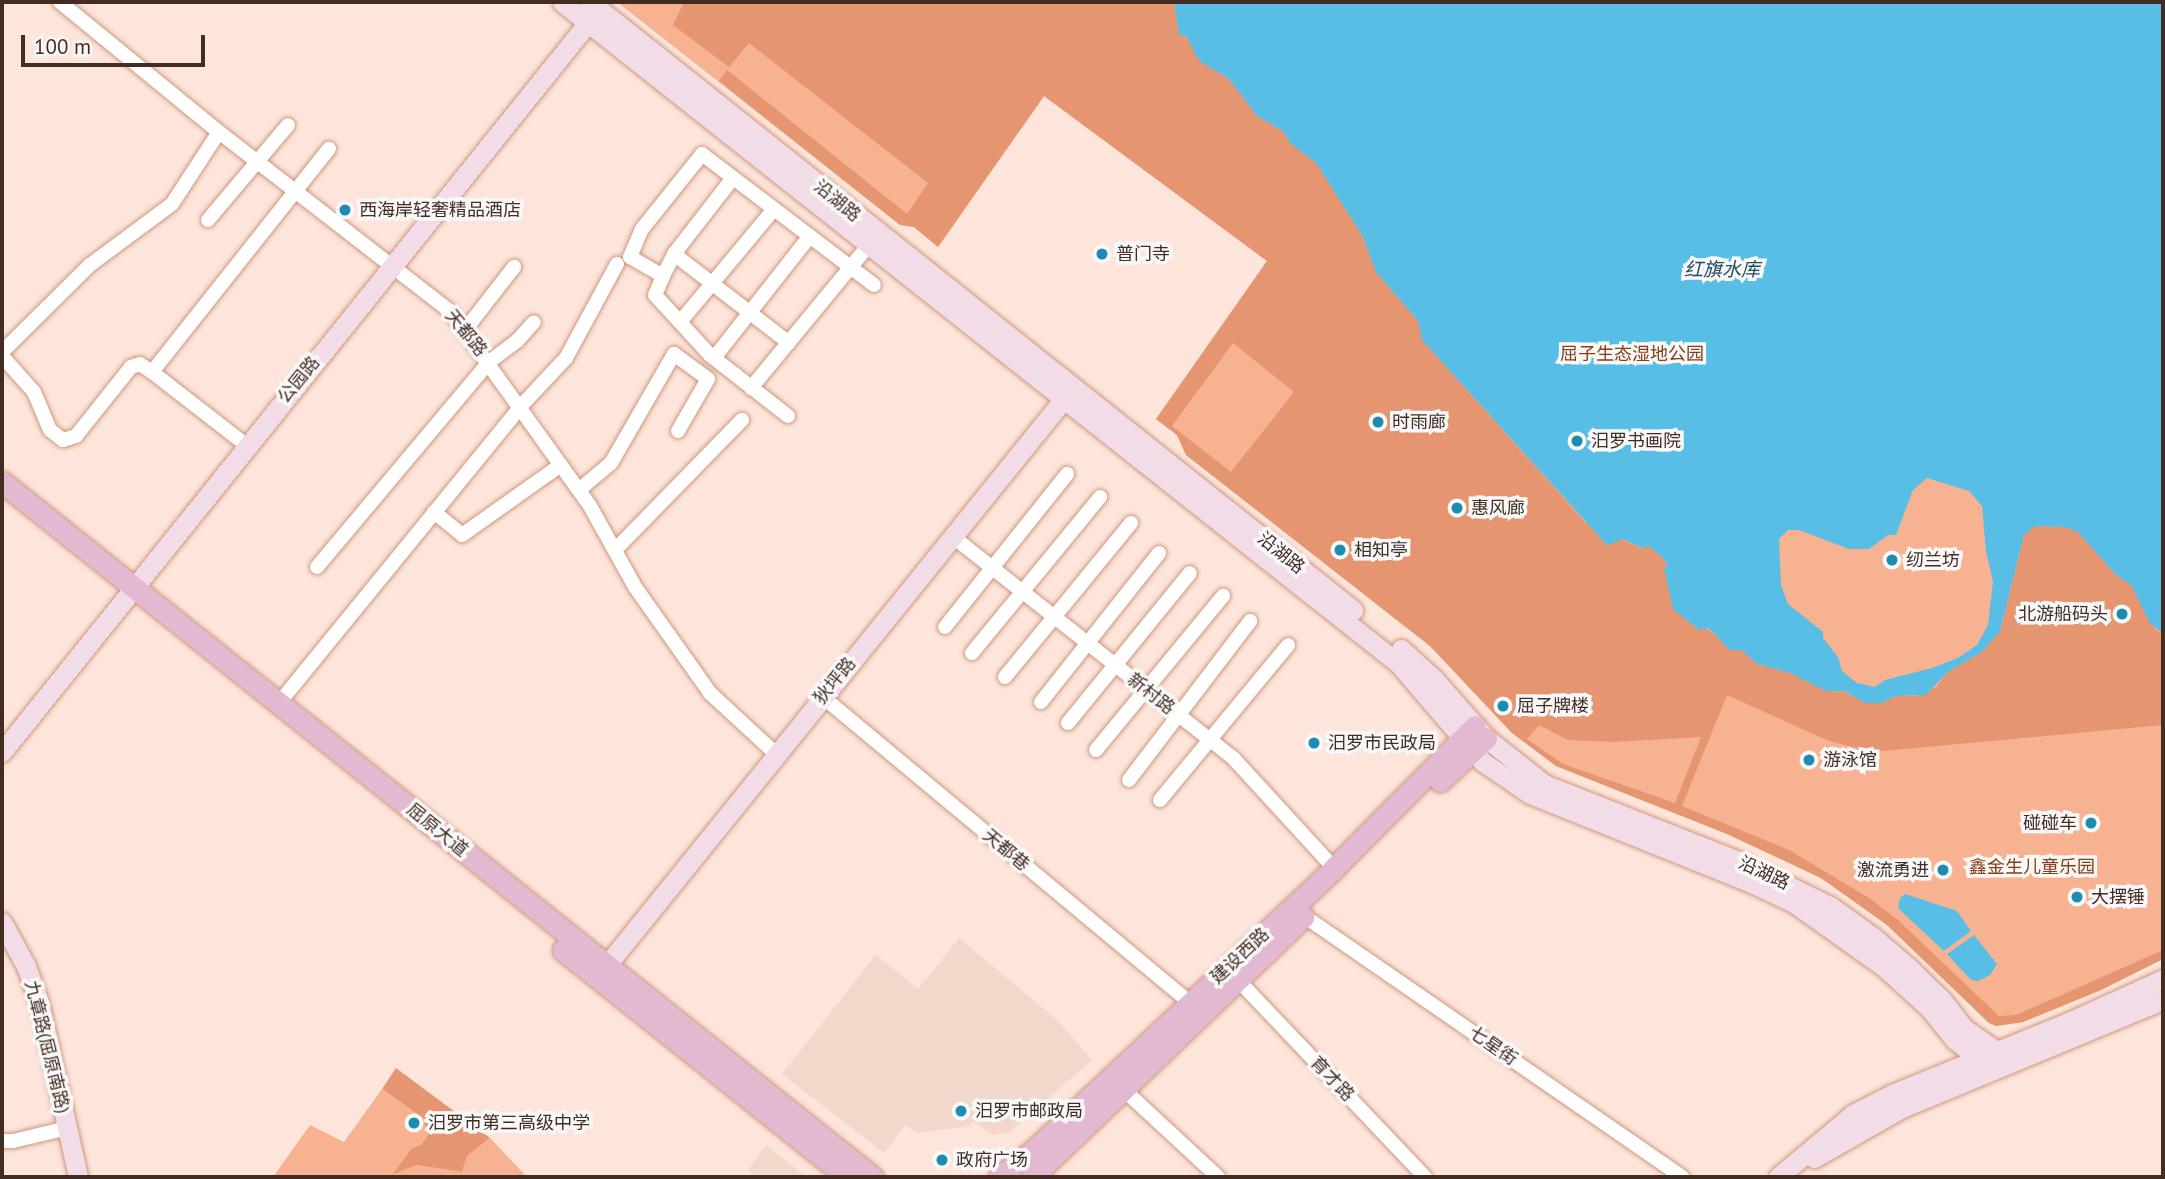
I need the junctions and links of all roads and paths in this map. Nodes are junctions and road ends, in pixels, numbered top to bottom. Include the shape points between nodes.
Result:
1 (60, 2) edge
2 (562, 2) edge
3 (592, 11) edge
4 (288, 125) dead end
5 (219, 132) junction
6 (329, 149) dead end
7 (258, 161) junction
8 (733, 178) junction
9 (296, 190) junction
10 (774, 209) junction
11 (208, 220) dead end
12 (810, 236) junction
13 (869, 245) junction
14 (674, 254) junction
15 (617, 264) dead end
16 (394, 265) junction
17 (514, 267) dead end
18 (851, 267) junction
19 (663, 276) junction
20 (711, 282) junction
21 (874, 285) dead end
22 (750, 313) junction
23 (680, 321) junction
24 (534, 322) dead end
25 (464, 330) junction
26 (789, 342) junction
27 (2, 354) edge
28 (714, 358) junction
29 (489, 362) junction
30 (152, 372) junction
31 (751, 388) junction
32 (1069, 393) junction
33 (520, 407) junction
34 (788, 416) dead end
35 (742, 420) dead end
36 (678, 432) dead end
37 (246, 445) junction
38 (561, 465) junction
39 (1067, 474) dead end
40 (2, 482) edge
41 (579, 490) junction
42 (1100, 497) dead end
43 (2, 500) edge
44 (434, 512) junction
45 (1131, 523) dead end
46 (952, 536) junction
47 (615, 550) junction
48 (1159, 553) dead end
49 (317, 567) dead end
50 (993, 568) junction
51 (1190, 573) dead end
52 (128, 592) junction
53 (1023, 592) junction
54 (1223, 596) dead end
55 (1055, 617) junction
56 (1250, 621) dead end
57 (945, 627) dead end
58 (1087, 643) junction
59 (1288, 645) dead end
60 (972, 653) dead end
61 (1116, 666) junction
62 (1004, 677) dead end
63 (1146, 690) junction
64 (823, 697) junction
65 (1041, 702) dead end
66 (279, 703) junction
67 (1177, 715) junction
68 (1069, 723) dead end
69 (1473, 738) junction
70 (1210, 741) junction
71 (1096, 750) dead end
72 (2, 752) edge
73 (776, 754) junction
74 (1129, 780) dead end
75 (1537, 789) junction
76 (1160, 800) dead end
77 (1335, 868) junction
78 (1304, 916) junction
79 (2, 922) edge
80 (2, 937) edge
81 (602, 972) junction
82 (2163, 979) edge
83 (1238, 980) junction
84 (2163, 1000) edge
85 (1190, 1003) junction
86 (1955, 1040) junction
87 (1991, 1059) junction
88 (1936, 1076) junction
89 (1122, 1088) junction
90 (59, 1130) junction
91 (2, 1141) edge
92 (860, 1175) edge
93 (998, 1175) edge
94 (69, 1177) edge
95 (78, 1177) edge
96 (884, 1177) edge
97 (1032, 1177) edge
98 (1218, 1177) edge
99 (1425, 1177) edge
100 (1683, 1177) edge
101 (1778, 1177) edge
102 (1791, 1177) edge

1 - 5 street, 天都路
2 - 3 main road, 沿湖路
3 - 13 main road, 沿湖路
3 - 16 main road, 公园路
3 - 32 main road, 沿湖路 via 882,236
4 - 7 street
5 - 7 street, 天都路
5 - 27 street via 172,204 90,265
6 - 9 street
7 - 9 street, 天都路
7 - 11 street
8 - 10 street
8 - 14 street
8 - 19 street via 702,154 642,229 630,257
9 - 16 street, 天都路
9 - 30 street
10 - 12 street
10 - 20 street
12 - 18 street
12 - 22 street
13 - 18 street
13 - 32 main road, 沿湖路
14 - 19 street
14 - 20 street
15 - 33 street via 566,358
16 - 25 street, 天都路 via 450,311
16 - 37 main road, 公园路
17 - 25 street
18 - 21 street
18 - 26 street
19 - 23 street via 655,295
20 - 22 street
20 - 23 street
22 - 26 street
22 - 28 street
23 - 28 street
24 - 29 street
25 - 29 street, 天都路
26 - 31 street
27 - 30 street via 34,392 50,430 64,440 76,436 131,368 140,364
28 - 31 street
29 - 33 street, 天都路
29 - 49 street
30 - 37 street
31 - 34 street
32 - 46 main road, 狄坪路
32 - 69 main road, 沿湖路 via 1409,655
33 - 38 street, 天都路
33 - 44 street
35 - 47 street
36 - 41 street via 708,379 674,354 611,463
37 - 52 main road, 公园路
38 - 41 street, 天都路
38 - 44 street via 463,535
39 - 50 street
40 - 52 main road, 屈原大道
41 - 47 street, 天都路
42 - 53 street
43 - 52 main road, 屈原大道
44 - 66 street
45 - 55 street
46 - 50 street, 新村路
46 - 64 main road, 狄坪路
47 - 73 street, 天都路 via 635,587 710,693
48 - 58 street
50 - 53 street, 新村路
50 - 57 street
51 - 61 street
52 - 66 main road, 屈原大道
52 - 72 main road, 公园路
52 - 81 main road, 屈原大道
53 - 55 street, 新村路
53 - 60 street
54 - 63 street
55 - 58 street, 新村路
55 - 62 street
56 - 67 street
58 - 61 street, 新村路
58 - 65 street
59 - 70 street
61 - 63 street, 新村路
61 - 68 street
63 - 67 street, 新村路
63 - 71 street
64 - 73 main road, 狄坪路
64 - 85 street, 天都巷
66 - 81 main road, 屈原大道
67 - 70 street, 新村路
67 - 74 street
69 - 75 main road, 沿湖路
69 - 77 main road, 建设西路
69 - 78 main road, 建设西路
70 - 76 street
70 - 77 street, 新村路 via 1234,759
73 - 81 main road, 狄坪路
75 - 86 main road, 沿湖路 via 1794,903 1884,967 1929,1008
75 - 87 main road, 沿湖路 via 1736,860 1830,906 1873,937 1942,1000
77 - 85 main road, 建设西路
78 - 83 main road, 建设西路
78 - 100 street, 七星街
79 - 95 main road, 九章路(屈原南路) via 39,1002
80 - 90 main road via 32,1006
81 - 92 main road, 屈原大道
82 - 87 main road
83 - 89 main road, 建设西路
83 - 99 street, 育才路
84 - 87 main road
85 - 93 main road, 建设西路 via 1033,1151
86 - 87 main road, 沿湖路
86 - 88 main road via 1951,1058
87 - 88 main road
87 - 102 main road via 1813,1159
88 - 101 main road via 1853,1114
89 - 97 main road, 建设西路
89 - 98 street
90 - 91 street
90 - 94 main road
92 - 96 main road

